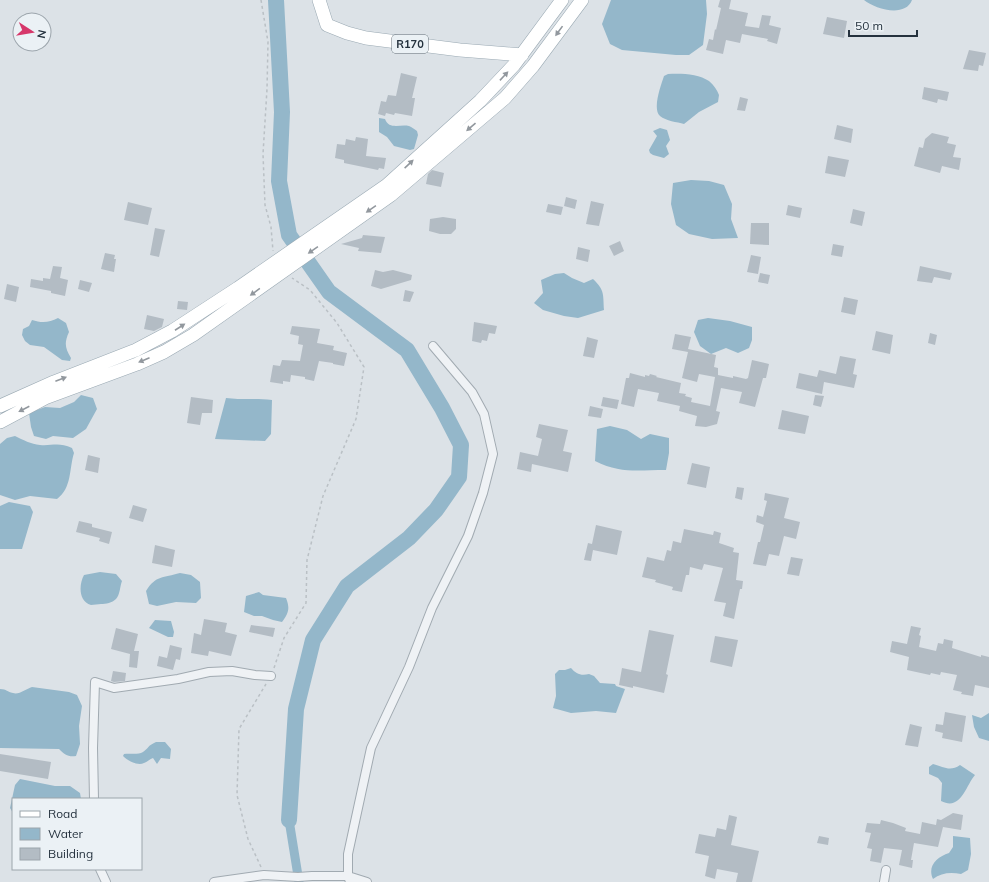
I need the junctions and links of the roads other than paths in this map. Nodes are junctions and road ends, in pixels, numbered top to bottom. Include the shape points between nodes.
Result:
1 (319, 0) edge
2 (562, 0) edge
3 (582, 0) edge
4 (522, 54) junction
5 (337, 227) junction
6 (282, 264) junction
7 (433, 346) dead end
8 (0, 406) edge
9 (0, 422) edge
10 (271, 676) road end
11 (94, 798) edge
12 (100, 870) edge
13 (886, 870) dead end
14 (349, 879) edge
15 (106, 882) edge
16 (214, 882) edge
17 (367, 882) edge
18 (884, 882) edge

1 - 4 main road, R170 via 327,25 347,33 366,38 460,50
2 - 4 main road
3 -> 5 main road via 533,66 505,98 391,195
5 -> 4 main road via 480,101
5 - 6 main road
8 -> 6 main road via 136,350 172,332 238,288
6 -> 9 main road via 193,335 164,352 45,398
7 - 14 street via 472,392 484,414 493,454 468,536 432,608 409,667 371,748 348,854
10 - 11 street via 232,671 209,672 114,688 95,682
12 - 15 street
13 - 18 street
14 - 16 street via 264,874
14 - 17 street

